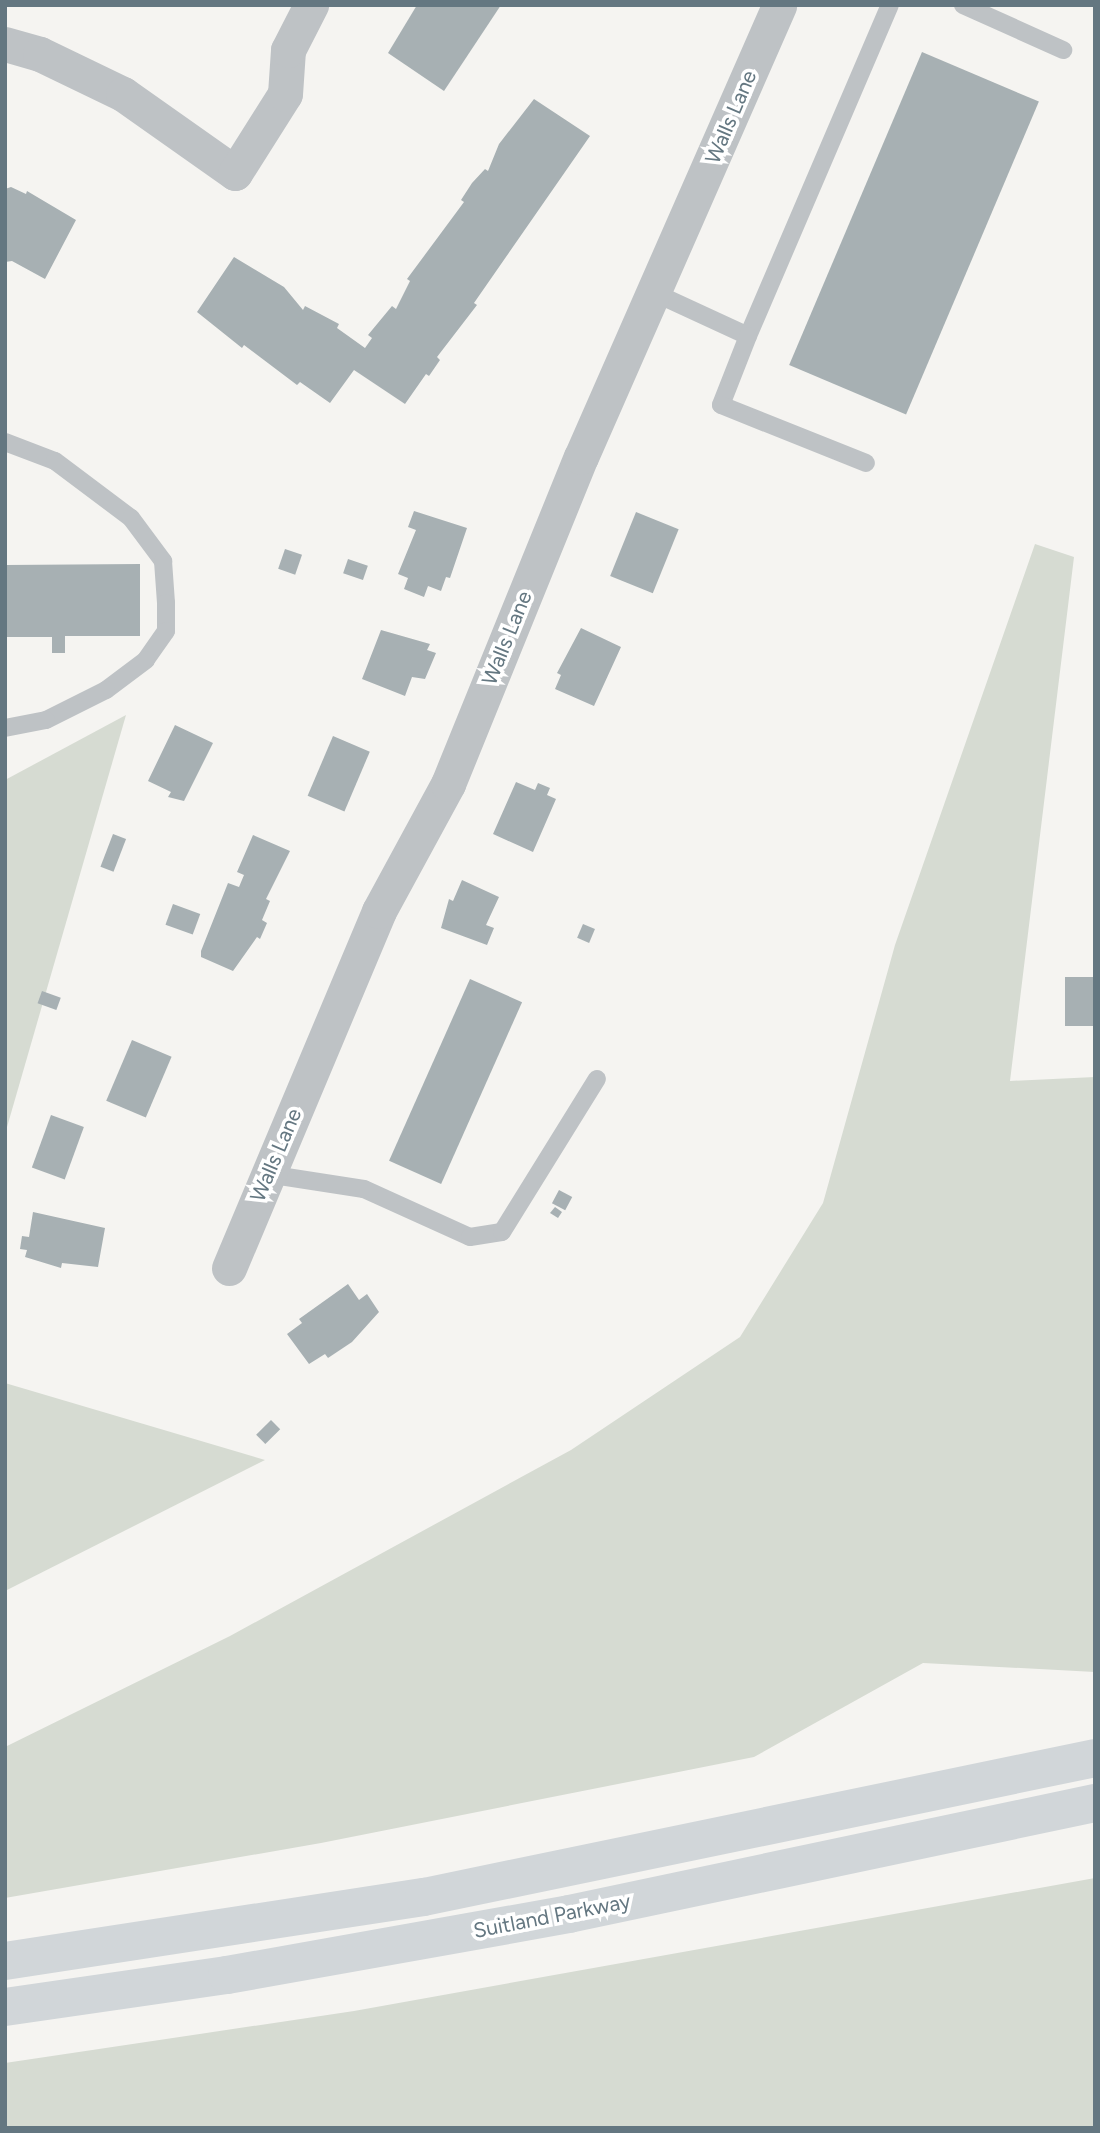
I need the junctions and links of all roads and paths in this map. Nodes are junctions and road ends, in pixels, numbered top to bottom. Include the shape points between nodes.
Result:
1 (311, 5) edge
2 (779, 5) edge
3 (890, 5) edge
4 (963, 5) edge
5 (5, 44) edge
6 (1063, 50) dead end
7 (655, 293) junction
8 (748, 336) junction
9 (5, 442) edge
10 (866, 463) dead end
11 (5, 728) edge
12 (597, 1079) dead end
13 (267, 1174) junction
14 (229, 1268) dead end
15 (1095, 1758) edge
16 (1095, 1803) edge
17 (5, 1961) edge
18 (5, 2007) edge

1 - 5 street via 288,50 285,94 235,173 123,94 40,54
2 - 7 street, Walls Lane
3 - 8 lane
4 - 6 lane
7 - 8 lane
7 - 13 street, Walls Lane via 582,457 448,784 379,911
8 - 10 lane via 721,405
9 - 11 lane via 55,461 131,518 163,561 166,603 166,631 146,660 106,690 46,720
12 - 13 lane via 502,1232 470,1237 364,1189
13 - 14 street, Walls Lane
15 - 17 highway, Suitland Parkway via 424,1897
16 - 18 highway, Suitland Parkway via 569,1914 227,1975

